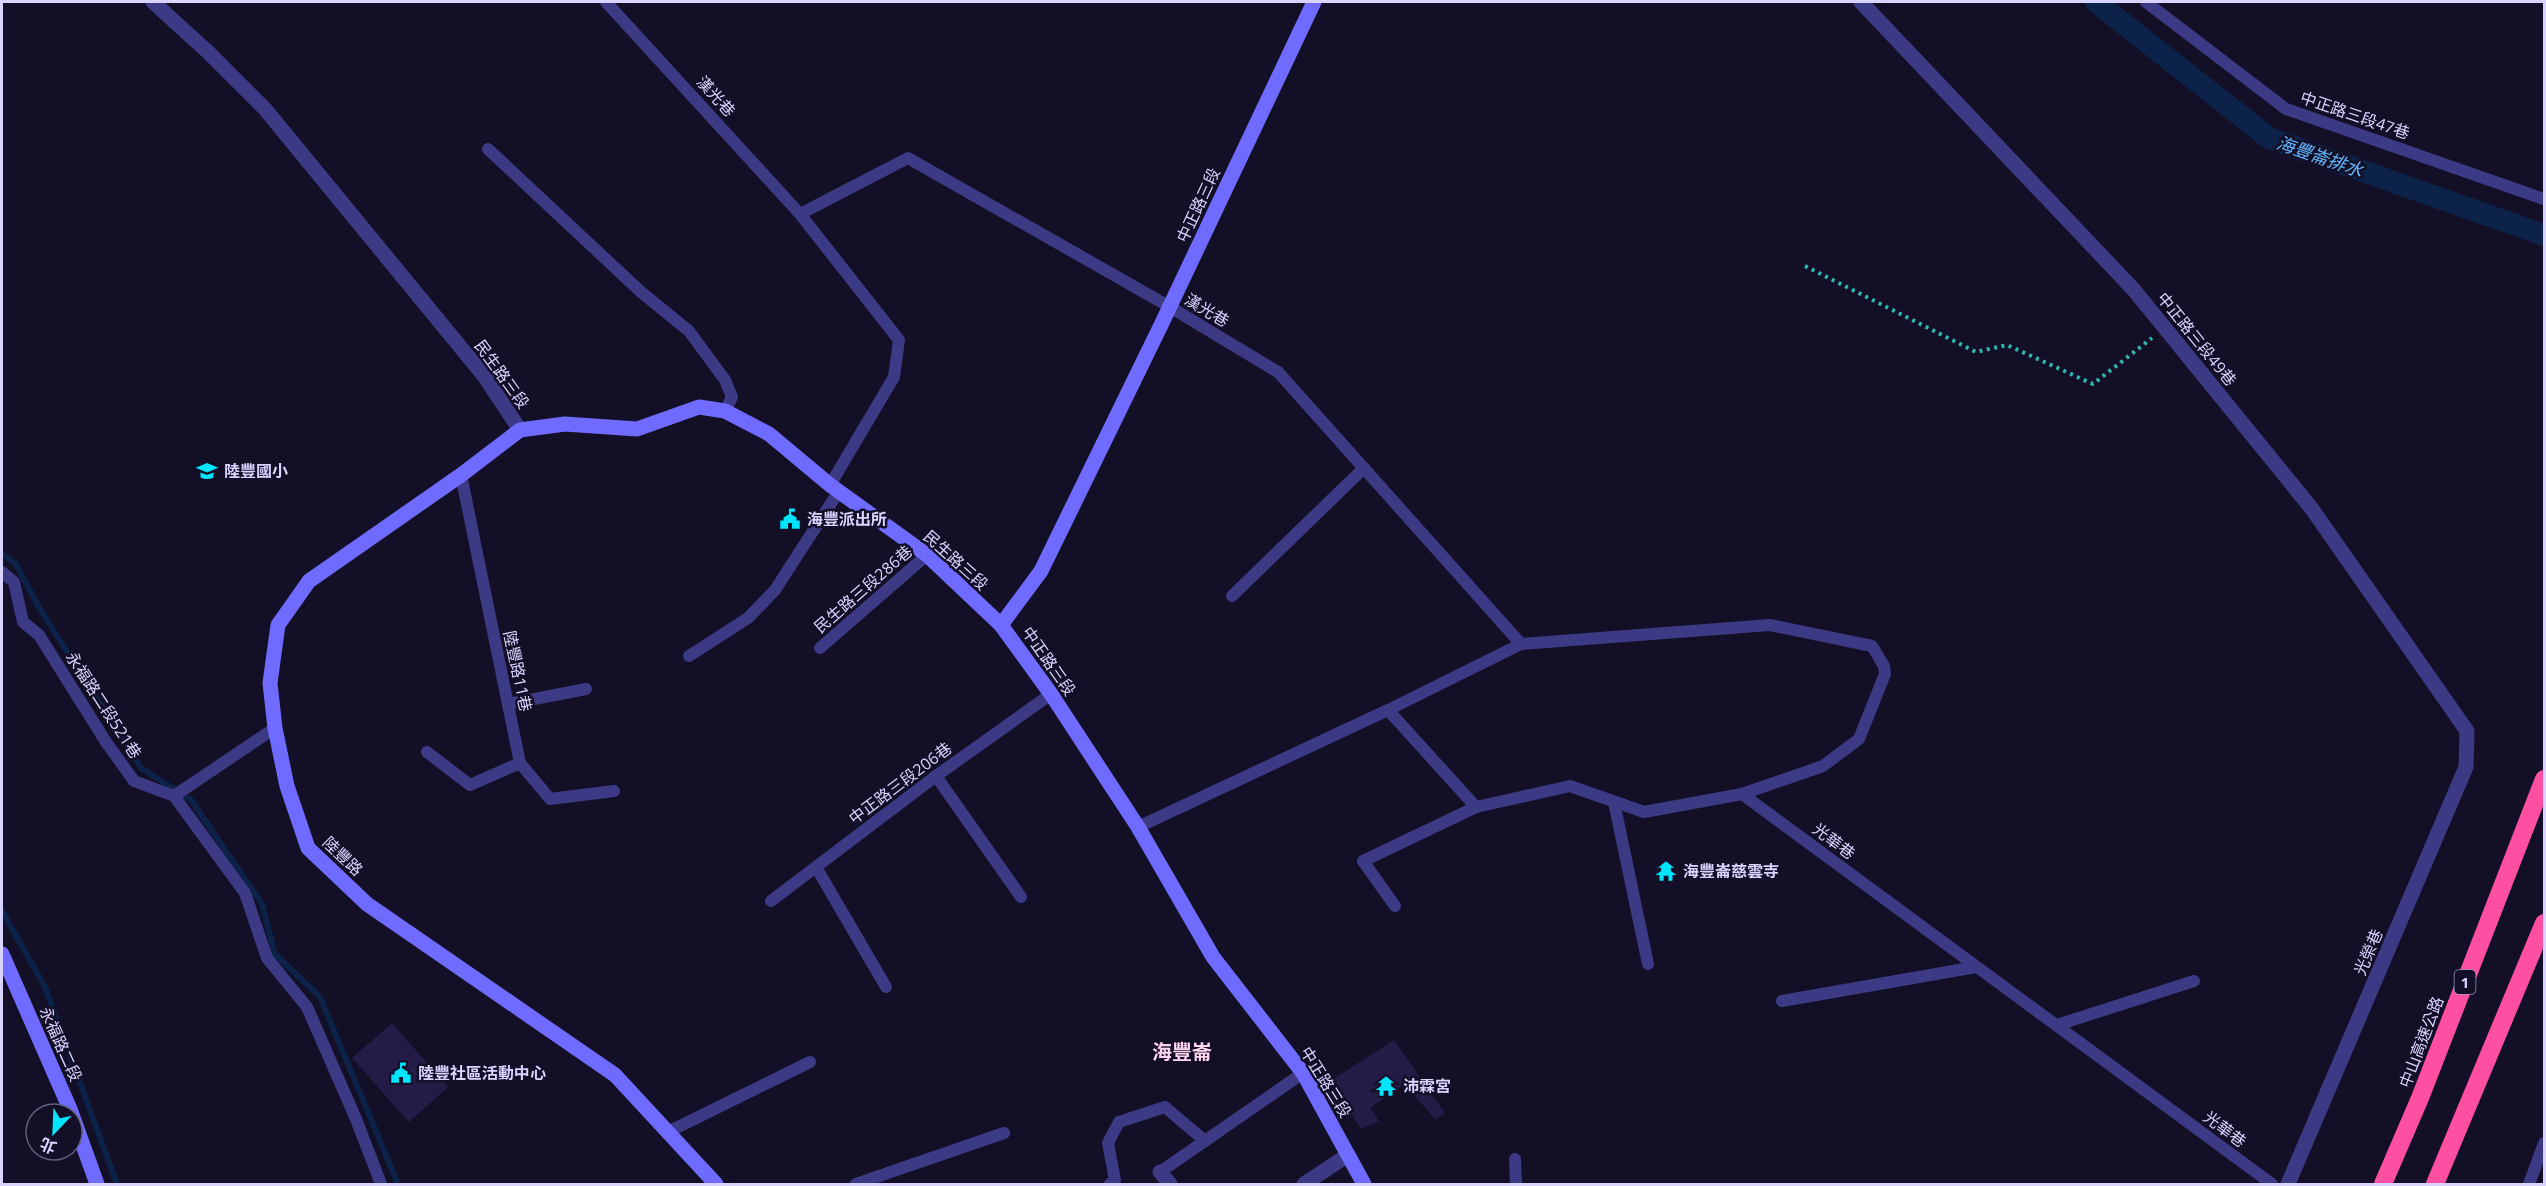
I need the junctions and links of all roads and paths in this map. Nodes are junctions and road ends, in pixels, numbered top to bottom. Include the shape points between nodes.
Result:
1 (153, 2) edge
2 (606, 2) edge
3 (1314, 2) edge
4 (1862, 2) edge
5 (2146, 2) edge
6 (488, 149) dead end
7 (2544, 199) edge
8 (800, 214) junction
9 (1805, 266) dead end
10 (1170, 307) junction
11 (2165, 328) junction
12 (725, 411) junction
13 (520, 430) junction
14 (1364, 468) junction
15 (461, 475) junction
16 (835, 488) junction
17 (927, 555) junction
18 (2, 572) edge
19 (1232, 596) dead end
20 (1001, 625) junction
21 (1521, 644) junction
22 (820, 648) dead end
23 (689, 656) dead end
24 (586, 689) dead end
25 (1051, 694) junction
26 (508, 704) junction
27 (1388, 710) junction
28 (275, 728) junction
29 (2466, 731) joint
30 (427, 752) dead end
31 (520, 763) junction
32 (936, 776) junction
33 (2544, 779) edge
34 (614, 791) dead end
35 (1742, 794) junction
36 (174, 796) junction
37 (1614, 802) junction
38 (1476, 807) junction
39 (1138, 827) junction
40 (816, 867) junction
41 (1021, 897) dead end
42 (771, 901) dead end
43 (1395, 906) dead end
44 (2544, 923) edge
45 (2, 954) edge
46 (1648, 964) dead end
47 (1976, 967) junction
48 (2194, 981) dead end
49 (886, 987) dead end
50 (1782, 1001) dead end
51 (2057, 1024) junction
52 (810, 1062) dead end
53 (1303, 1073) junction
54 (668, 1132) junction
55 (1004, 1133) dead end
56 (1205, 1141) junction
57 (2544, 1143) edge
58 (1348, 1155) junction
59 (1515, 1159) dead end
60 (1161, 1172) joint
61 (97, 1185) edge
62 (381, 1185) edge
63 (716, 1185) edge
64 (856, 1185) edge
65 (1110, 1185) edge
66 (1170, 1185) edge
67 (1304, 1185) edge
68 (1365, 1185) edge
69 (1516, 1185) edge
70 (2272, 1185) edge
71 (2288, 1185) edge
72 (2383, 1185) edge
73 (2435, 1185) edge
74 (2529, 1185) edge

1 - 13 street, 民生路三段 via 265,110 485,377
2 - 8 lane, 漢光巷
3 - 10 street, 中正路三段
4 - 11 street, 中正路三段49巷 via 2134,290
5 - 7 lane, 中正路三段47巷 via 2286,109
6 - 12 lane via 641,292 689,331 725,380 732,397
8 - 10 lane, 漢光巷 via 909,158
8 - 16 lane, 漢光巷 via 899,340 894,378
9 - 11 path via 1976,351 2007,345 2093,384
10 - 14 lane, 漢光巷 via 1278,372
10 - 20 street, 中正路三段 via 1041,571
11 - 29 street, 中正路三段49巷 via 2312,509
12 - 13 street, 民生路三段 via 699,408 637,429 565,424
12 - 16 street, 民生路三段 via 769,434
13 - 15 street, 陸豐路
14 - 19 lane
14 - 21 lane, 漢光巷
15 - 26 lane, 陸豐路11巷
15 - 28 street, 陸豐路 via 309,581 278,625 270,682
16 - 17 street, 民生路三段
16 - 23 lane, 漢光巷 via 775,590 748,618
17 - 20 street, 民生路三段
17 - 22 lane, 民生路三段286巷
18 - 36 lane, 永福路二段521巷 via 14,582 23,622 39,635 134,781
20 - 25 street, 中正路三段
21 - 27 lane
21 - 35 lane via 1770,625 1872,646 1885,674 1859,739 1823,766
24 - 26 lane
25 - 32 lane, 中正路三段206巷
25 - 39 street, 中正路三段
26 - 31 lane, 陸豐路11巷
27 - 38 lane
27 - 39 lane
28 - 36 lane
28 - 54 street, 陸豐路 via 287,786 308,848 367,904 615,1075
29 - 71 street, 光榮巷 via 2466,767
30 - 31 lane via 470,785
31 - 34 lane, 陸豐路11巷 via 550,800
32 - 40 lane, 中正路三段206巷
32 - 41 lane
33 - 72 highway, 中山高速公路 / 1
35 - 37 lane via 1644,812
35 - 47 lane, 光華巷
36 - 62 lane via 245,893 267,958 307,1007
37 - 38 lane via 1570,786
37 - 46 lane
38 - 43 lane via 1363,861
39 - 53 street, 中正路三段 via 1213,957
40 - 42 lane, 中正路三段206巷
40 - 49 lane
44 - 73 highway
45 - 61 street, 永福路二段 via 70,1109
47 - 50 lane
47 - 51 lane, 光華巷
48 - 51 lane
51 - 70 lane, 光華巷
52 - 54 lane
53 - 56 lane
53 - 58 street, 中正路三段
54 - 63 street, 陸豐路
55 - 64 lane
56 - 60 lane
56 - 65 lane via 1165,1107 1119,1122 1108,1143 1115,1180
57 - 74 lane
58 - 67 street
58 - 68 street, 中正路三段
59 - 69 lane
60 - 66 street

